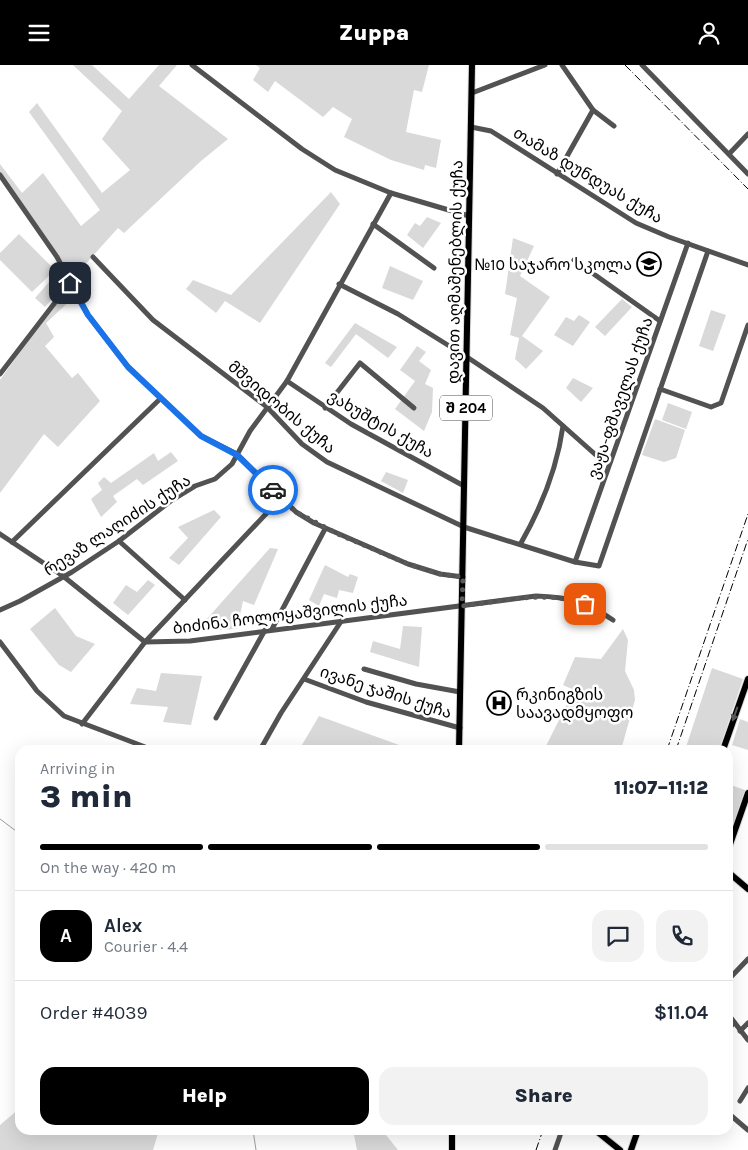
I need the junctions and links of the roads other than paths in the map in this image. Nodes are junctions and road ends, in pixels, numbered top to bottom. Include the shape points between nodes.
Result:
1 (192, 65) edge
2 (472, 65) edge
3 (545, 65) edge
4 (562, 65) edge
5 (642, 65) edge
6 (472, 93) junction
7 (593, 110) junction
8 (614, 126) dead end
9 (471, 127) junction
10 (748, 135) edge
11 (729, 154) junction
12 (557, 174) junction
13 (748, 174) edge
14 (0, 175) edge
15 (391, 193) junction
16 (469, 216) junction
17 (373, 224) junction
18 (688, 243) junction
19 (708, 251) junction
20 (93, 257) dead end
21 (574, 260) dead end
22 (748, 265) edge
23 (434, 268) dead end
24 (70, 283) junction
25 (339, 284) junction
26 (660, 321) junction
27 (748, 325) edge
28 (467, 357) junction
29 (0, 374) edge
30 (287, 381) junction
31 (660, 389) junction
32 (161, 398) junction
33 (267, 407) junction
34 (325, 407) junction
35 (414, 408) dead end
36 (564, 426) junction
37 (237, 455) junction
38 (610, 462) junction
39 (464, 486) junction
40 (281, 498) junction
41 (464, 527) junction
42 (325, 529) junction
43 (0, 534) edge
44 (119, 541) junction
45 (12, 542) junction
46 (521, 543) junction
47 (575, 562) junction
48 (63, 576) junction
49 (463, 577) junction
50 (185, 600) junction
51 (462, 606) junction
52 (0, 610) edge
53 (342, 620) junction
54 (613, 620) dead end
55 (272, 629) junction
56 (264, 630) junction
57 (0, 641) edge
58 (146, 642) junction
59 (364, 669) dead end
60 (304, 679) junction
61 (748, 679) edge
62 (460, 692) junction
63 (216, 718) dead end
64 (82, 724) junction
65 (460, 729) junction
66 (139, 745) edge
67 (263, 745) edge
68 (459, 745) edge
69 (725, 745) edge
70 (748, 793) edge
71 (733, 835) edge
72 (733, 877) edge
73 (748, 889) edge
74 (748, 959) edge
75 (733, 975) edge
76 (734, 1023) edge
77 (748, 1023) edge
78 (740, 1031) junction
79 (748, 1040) edge
80 (748, 1088) edge
81 (740, 1101) dead end
82 (733, 1117) edge
83 (748, 1130) edge
84 (452, 1135) edge
85 (560, 1135) edge
86 (601, 1135) edge
87 (636, 1135) edge
88 (452, 1150) edge
89 (556, 1150) edge
90 (620, 1150) edge
91 (631, 1150) edge

1 - 15 street via 302,149 336,170
2 - 6 main road, დავით აღმაშენებლის ქუჩა / შ 204
3 - 6 street
4 - 7 street
5 - 11 street
6 - 9 main road, დავით აღმაშენებლის ქუჩა / შ 204
7 - 8 street
7 - 12 street
9 - 12 street, თამაზ დუნდუას ქუჩა via 491,131
9 - 16 main road, დავით აღმაშენებლის ქუჩა / შ 204
10 - 11 street
11 - 13 street
12 - 18 street, თამაზ დუნდუას ქუჩა via 636,223
14 - 24 street via 44,237
15 - 16 street
15 - 17 street, რევაზ ლაღიძის ქუჩა
16 - 28 main road, დავით აღმაშენებლის ქუჩა / შ 204
17 - 23 street
17 - 25 street, რევაზ ლაღიძის ქუჩა
18 - 19 street, თამაზ დუნდუას ქუჩა
18 - 26 street, ვაჟა-ფშაველას ქუჩა
19 - 22 street, თამაზ დუნდუას ქუჩა
19 - 31 street
20 - 33 street, მშვიდობის ქუჩა via 153,320
21 - 26 street
24 - 29 street
24 - 32 street via 88,315 128,367
25 - 28 street via 398,314
25 - 30 street, რევაზ ლაღიძის ქუჩა
26 - 38 street, ვაჟა-ფშაველას ქუჩა
27 - 31 street via 721,403 717,406 711,407
28 - 36 street
28 - 39 main road, დავით აღმაშენებლის ქუჩა / შ 204
30 - 33 street, რევაზ ლაღიძის ქუჩა
30 - 34 street, ვახუშტის ქუჩა
31 - 47 street, მშვიდობის ქუჩა via 599,566
32 - 37 street via 201,436
32 - 45 street
33 - 37 street, რევაზ ლაღიძის ქუჩა
33 - 41 street, მშვიდობის ქუჩა via 302,444 327,462
34 - 35 street via 360,363
34 - 39 street, ვახუშტის ქუჩა
36 - 38 street via 597,456
36 - 46 street via 549,486
37 - 40 street
37 - 44 street, რევაზ ლაღიძის ქუჩა via 215,479 172,500
38 - 47 street, ვაჟა-ფშაველას ქუჩა
39 - 41 main road, დავით აღმაშენებლის ქუჩა / შ 204
40 - 42 street via 296,512
40 - 50 street
41 - 46 street, მშვიდობის ქუჩა
41 - 49 main road, დავით აღმაშენებლის ქუჩა / შ 204
42 - 49 street via 408,564
42 - 55 street
43 - 45 street
44 - 48 street, რევაზ ლაღიძის ქუჩა
44 - 50 street
45 - 48 street
46 - 47 street, მშვიდობის ქუჩა
48 - 52 street, რევაზ ლაღიძის ქუჩა
48 - 58 street
49 - 51 main road, დავით აღმაშენებლის ქუჩა / შ 204
50 - 58 street
51 - 53 street, ბიძინა ჩოლოყაშვილის ქუჩა
51 - 54 street, ბიძინა ჩოლოყაშვილის ქუჩა via 536,596 565,597
51 - 62 main road, დავით აღმაშენებლის ქუჩა / შ 204
53 - 55 street, ბიძინა ჩოლოყაშვილის ქუჩა
53 - 60 street
55 - 56 street, ბიძინა ჩოლოყაშვილის ქუჩა
56 - 58 street, ბიძინა ჩოლოყაშვილის ქუჩა via 190,641
56 - 63 street
57 - 64 street via 37,691 64,715
58 - 64 street
59 - 62 street
60 - 65 street, ივანე ჯაშის ქუჩა via 366,702
60 - 67 street
61 -> 69 main road
62 - 65 main road, დავით აღმაშენებლის ქუჩა / შ 204
64 - 66 street
65 - 68 main road, დავით აღმაშენებლის ქუჩა / შ 204
70 - 71 main road
72 - 73 main road
74 - 75 street
76 - 78 street
77 - 78 street
78 - 79 street
80 - 81 street
82 - 83 street
84 - 88 main road
85 - 89 street
86 - 90 main road
87 - 91 main road

